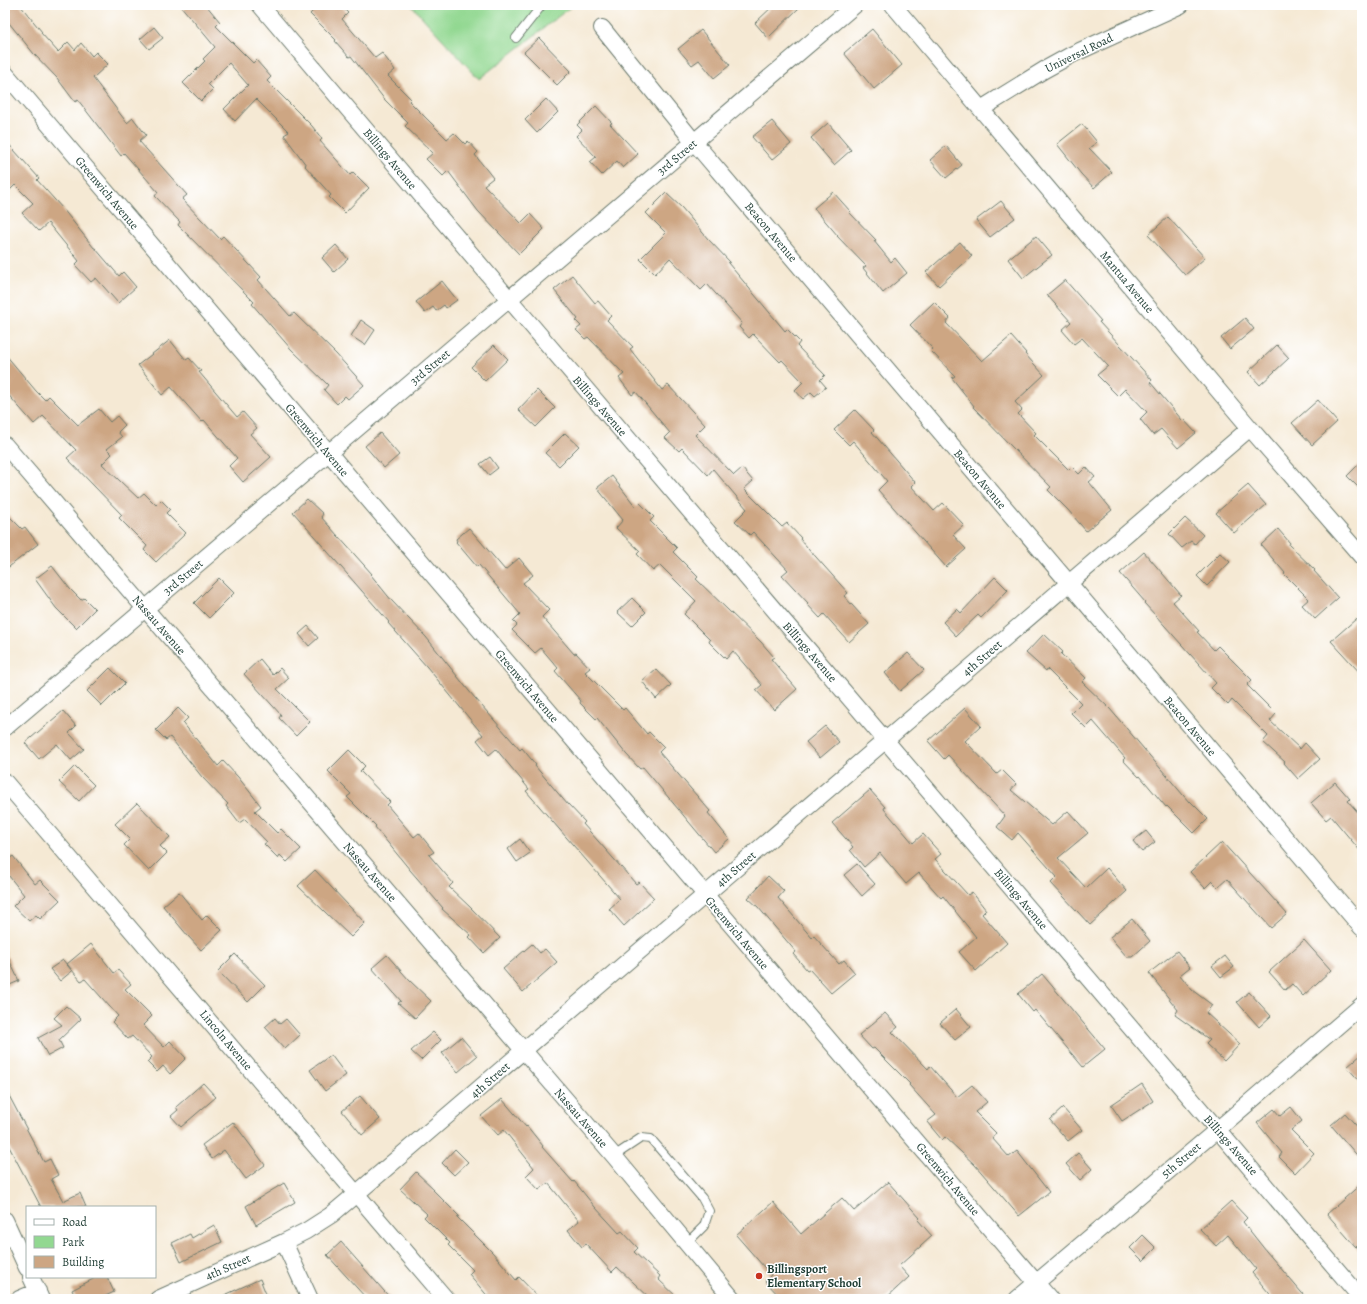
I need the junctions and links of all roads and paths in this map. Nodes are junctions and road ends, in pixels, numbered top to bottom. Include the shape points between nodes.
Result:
1 (260, 5) edge
2 (542, 5) edge
3 (854, 5) edge
4 (893, 5) edge
5 (1181, 5) edge
6 (602, 28) dead end
7 (516, 38) dead end
8 (5, 73) edge
9 (981, 109) junction
10 (694, 142) junction
11 (509, 299) junction
12 (1250, 428) junction
13 (5, 445) edge
14 (329, 453) junction
15 (1362, 557) edge
16 (1069, 584) junction
17 (145, 609) junction
18 (5, 728) edge
19 (886, 740) junction
20 (5, 782) edge
21 (705, 895) junction
22 (1362, 928) edge
23 (1362, 1005) edge
24 (523, 1051) junction
25 (1217, 1130) junction
26 (614, 1156) junction
27 (356, 1194) junction
28 (5, 1220) edge
29 (284, 1242) junction
30 (686, 1243) junction
31 (26, 1266) edge
32 (1036, 1283) junction
33 (37, 1289) edge
34 (1362, 1298) edge
35 (19, 1299) edge
36 (158, 1299) edge
37 (310, 1299) edge
38 (446, 1299) edge
39 (733, 1299) edge
40 (1017, 1299) edge
41 (1050, 1299) edge

1 - 11 street, Billings Avenue
2 - 7 lane
3 - 10 street, 3rd Street
4 - 9 street, Mantua Avenue
5 - 9 street, Universal Road via 1073,54
6 - 10 street, Beacon Avenue
8 - 14 street, Greenwich Avenue
9 - 12 street, Mantua Avenue
10 - 11 street, 3rd Street
10 - 16 street, Beacon Avenue
11 - 14 street, 3rd Street
11 - 19 street, Billings Avenue
12 - 15 street, Mantua Avenue
12 - 16 street, 4th Street
13 - 17 street, Nassau Avenue
14 - 17 street, 3rd Street
14 - 21 street, Greenwich Avenue
16 - 19 street, 4th Street
16 - 22 street, Beacon Avenue
17 - 18 street, 3rd Street
17 - 24 street, Nassau Avenue
19 - 21 street, 4th Street
19 - 25 street, Billings Avenue
20 - 27 street, Lincoln Avenue
21 - 24 street, 4th Street
21 - 32 street, Greenwich Avenue
23 - 25 street, 5th Street
24 - 26 street, Nassau Avenue
24 - 27 street, 4th Street
25 - 32 street, 5th Street
25 - 34 street, Billings Avenue
26 - 30 street, Nassau Avenue
26 - 30 lane via 641,1138 651,1139 702,1198 709,1211 704,1226
27 - 29 street, 4th Street via 330,1215
27 - 38 street, Lincoln Avenue
28 - 31 street
29 - 36 street, 4th Street
29 - 37 street
30 - 39 street, Nassau Avenue
32 - 40 street, 5th Street
32 - 41 street, Greenwich Avenue
33 - 35 street

